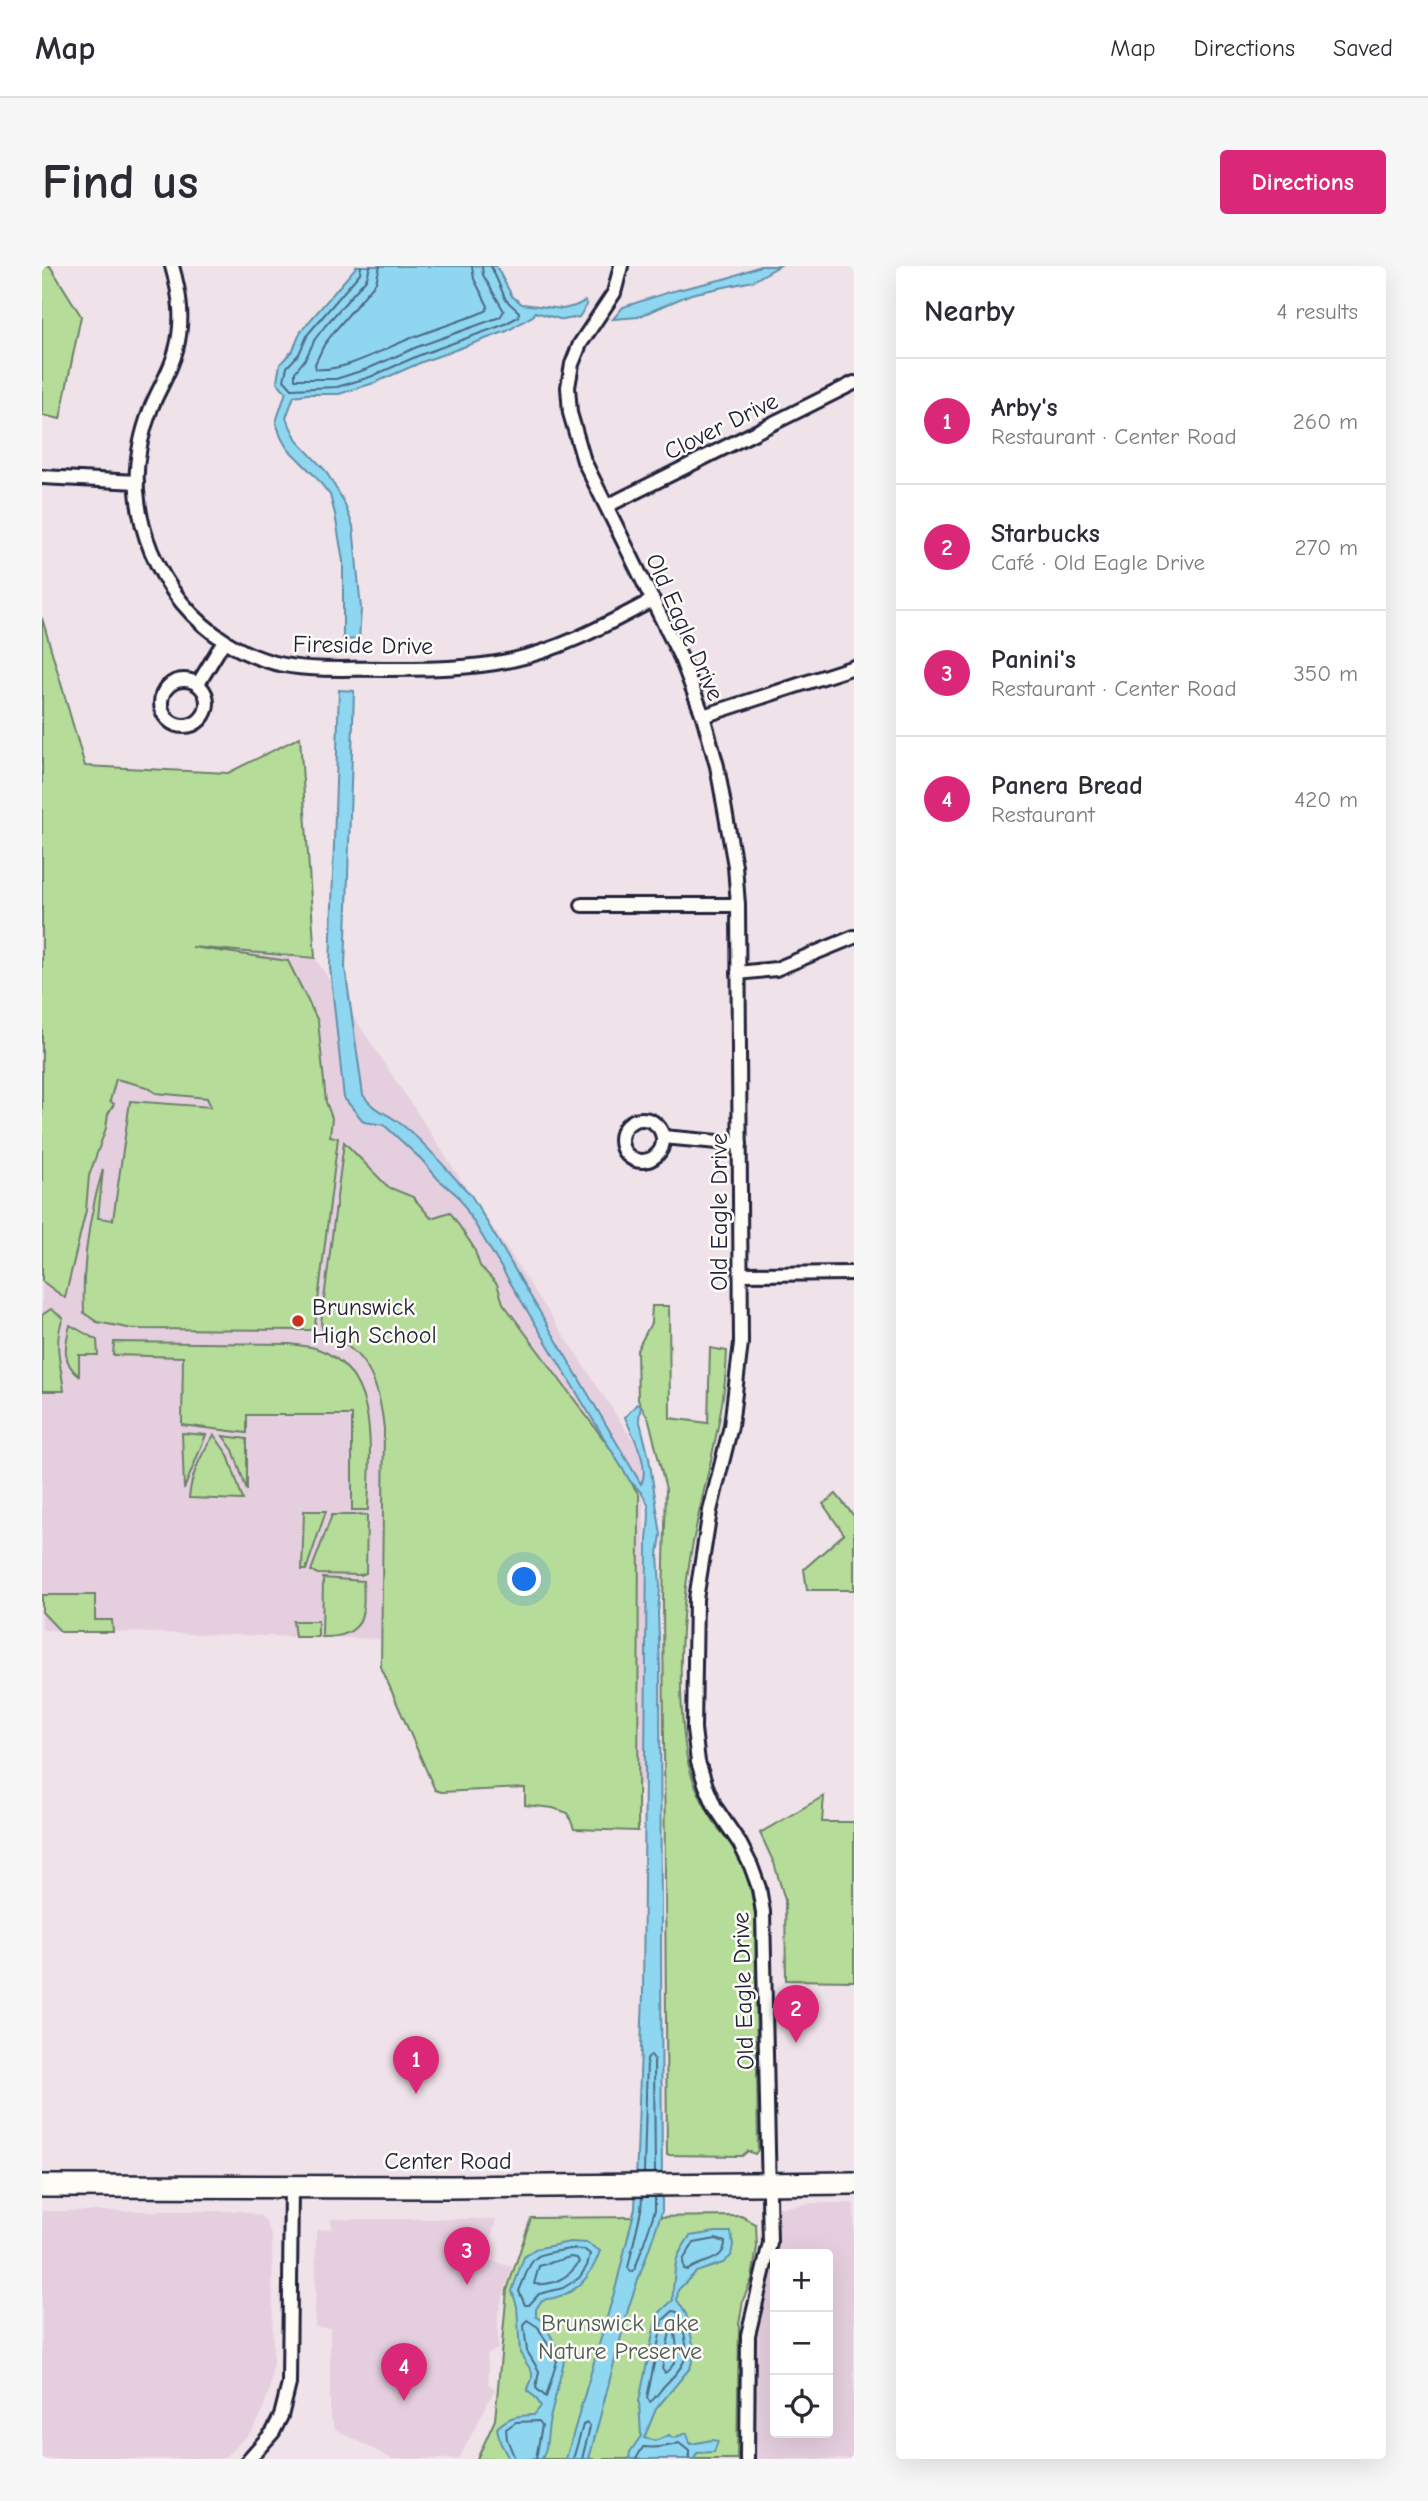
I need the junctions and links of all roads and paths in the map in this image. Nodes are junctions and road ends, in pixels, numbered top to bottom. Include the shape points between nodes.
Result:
1 (172, 266) edge
2 (621, 266) edge
3 (854, 383) edge
4 (42, 477) edge
5 (137, 482) junction
6 (607, 506) junction
7 (653, 600) junction
8 (224, 640) junction
9 (854, 667) edge
10 (198, 684) dead end
11 (703, 716) junction
12 (582, 905) dead end
13 (738, 905) junction
14 (854, 937) edge
15 (738, 973) junction
16 (663, 1137) dead end
17 (740, 1144) junction
18 (854, 1273) edge
19 (741, 1274) junction
20 (768, 2183) junction
21 (854, 2183) edge
22 (42, 2186) edge
23 (291, 2186) junction
24 (250, 2459) edge
25 (747, 2459) edge

1 - 5 street, Fireside Drive via 180,326 169,372 144,429
2 - 6 street, Old Eagle Drive via 614,293 580,344 568,387 576,439
3 - 6 street, Clover Drive
4 - 5 street
5 - 8 street, Fireside Drive via 141,520 159,569 188,610
6 - 7 street, Old Eagle Drive
7 - 8 street, Fireside Drive via 549,650 474,666 308,668 259,658
7 - 11 street, Old Eagle Drive
8 - 10 street
9 - 11 street
11 - 13 street, Old Eagle Drive via 727,816
12 - 13 street
13 - 15 street, Old Eagle Drive
14 - 15 street via 776,969
15 - 17 street, Old Eagle Drive
16 - 17 street
17 - 19 street, Old Eagle Drive
18 - 19 street
19 - 20 street, Old Eagle Drive via 737,1384 696,1599 694,1729 706,1786 751,1866 763,1912
20 - 21 main road, Center Road
20 - 23 main road, Center Road
20 - 25 street, Old Eagle Drive via 770,2243 748,2335
22 - 23 main road, Center Road
23 - 24 street via 289,2384 273,2432

